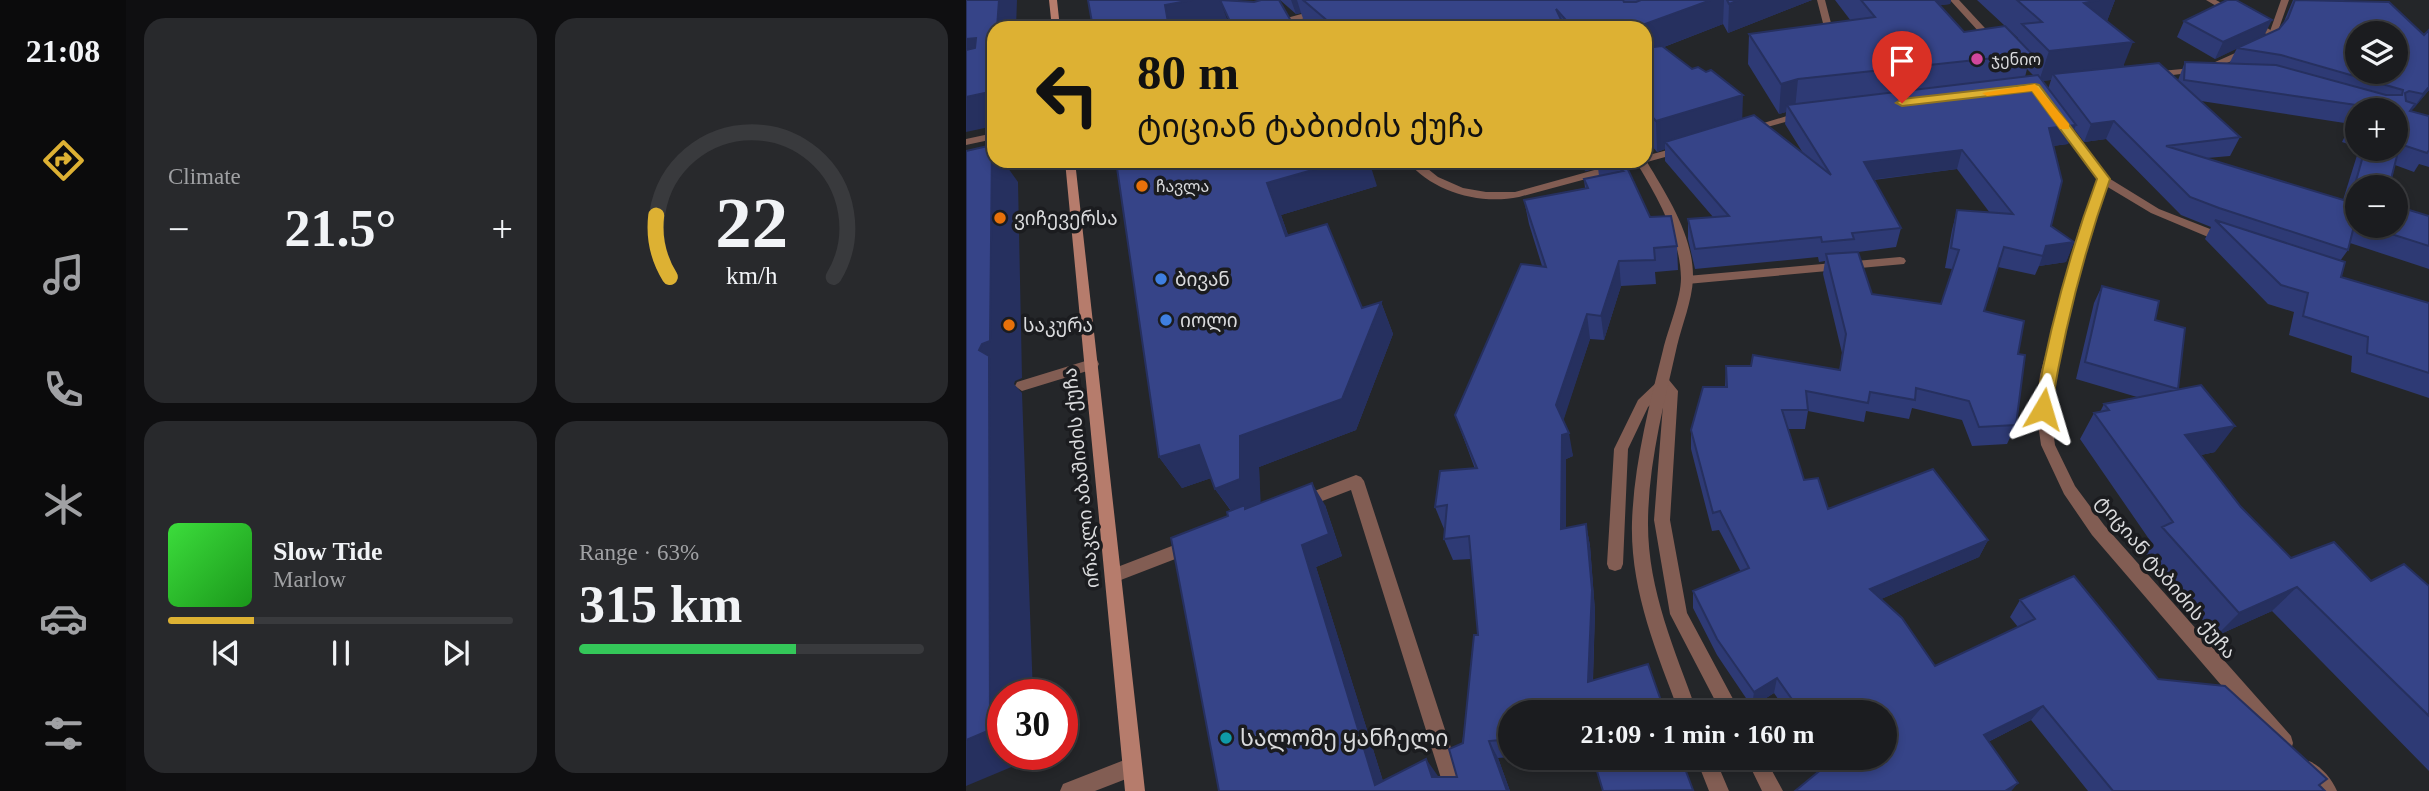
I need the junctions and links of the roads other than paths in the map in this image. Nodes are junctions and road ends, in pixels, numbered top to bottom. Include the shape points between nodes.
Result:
1 (1053, 0) edge
2 (1821, 0) edge
3 (1954, 0) edge
4 (2210, 0) edge
5 (2285, 0) edge
6 (1326, 10) edge
7 (1302, 16) junction
8 (1055, 21) edge
9 (1282, 21) edge
10 (1306, 21) edge
11 (2273, 34) junction
12 (1806, 46) edge
13 (2008, 58) edge
14 (2208, 68) junction
15 (2232, 72) edge
16 (2141, 75) edge
17 (2050, 108) edge
18 (1822, 112) edge
19 (1731, 135) edge
20 (987, 138) edge
21 (966, 142) edge
22 (1693, 146) edge
23 (1652, 159) edge
24 (1071, 168) edge
25 (1420, 168) edge
26 (1619, 168) edge
27 (1645, 168) edge
28 (2104, 179) junction
29 (2231, 241) edge
30 (1900, 261) dead end
31 (1687, 280) junction
32 (1092, 364) junction
33 (1664, 384) junction
34 (1022, 386) dead end
35 (1282, 510) edge
36 (1209, 539) edge
37 (1615, 564) dead end
38 (1113, 576) junction
39 (1683, 700) edge
40 (1725, 700) edge
41 (1132, 766) junction
42 (1711, 770) edge
43 (1762, 770) edge
44 (1070, 791) edge
45 (1135, 791) edge
46 (1455, 791) edge
47 (1719, 791) edge
48 (1773, 791) edge
49 (2327, 791) edge

1 - 8 street
2 - 12 street via 1828,27 1821,38
3 - 13 street
4 - 11 street
5 - 11 street
6 - 7 street
7 - 9 street
7 - 10 street
11 - 14 street via 2265,43
14 - 15 street
14 - 16 street
17 - 28 street
18 - 19 street via 1795,115
20 - 21 street
22 - 23 street
24 - 32 street, ირაკლი აბაშიძის ქუჩა
25 - 26 street via 1441,185 1493,197
27 - 31 street via 1678,225
28 - 29 street via 2154,211
28 - 49 street, ტიციან ტაბიძის ქუჩა via 2085,229 2047,375 2043,409 2048,445 2068,490 2098,530
30 - 31 street
31 - 33 street
32 - 34 street
32 - 38 street, ირაკლი აბაშიძის ქუჩა
33 - 37 street via 1643,404 1621,449
33 - 39 street via 1644,471 1641,552 1653,621
33 - 40 street via 1671,391 1662,520 1679,614
35 - 46 street via 1356,481
36 - 38 street
38 - 41 street, ირაკლი აბაშიძის ქუჩა
41 - 44 street
41 - 45 street, ირაკლი აბაშიძის ქუჩა
42 - 47 street
43 - 48 street

